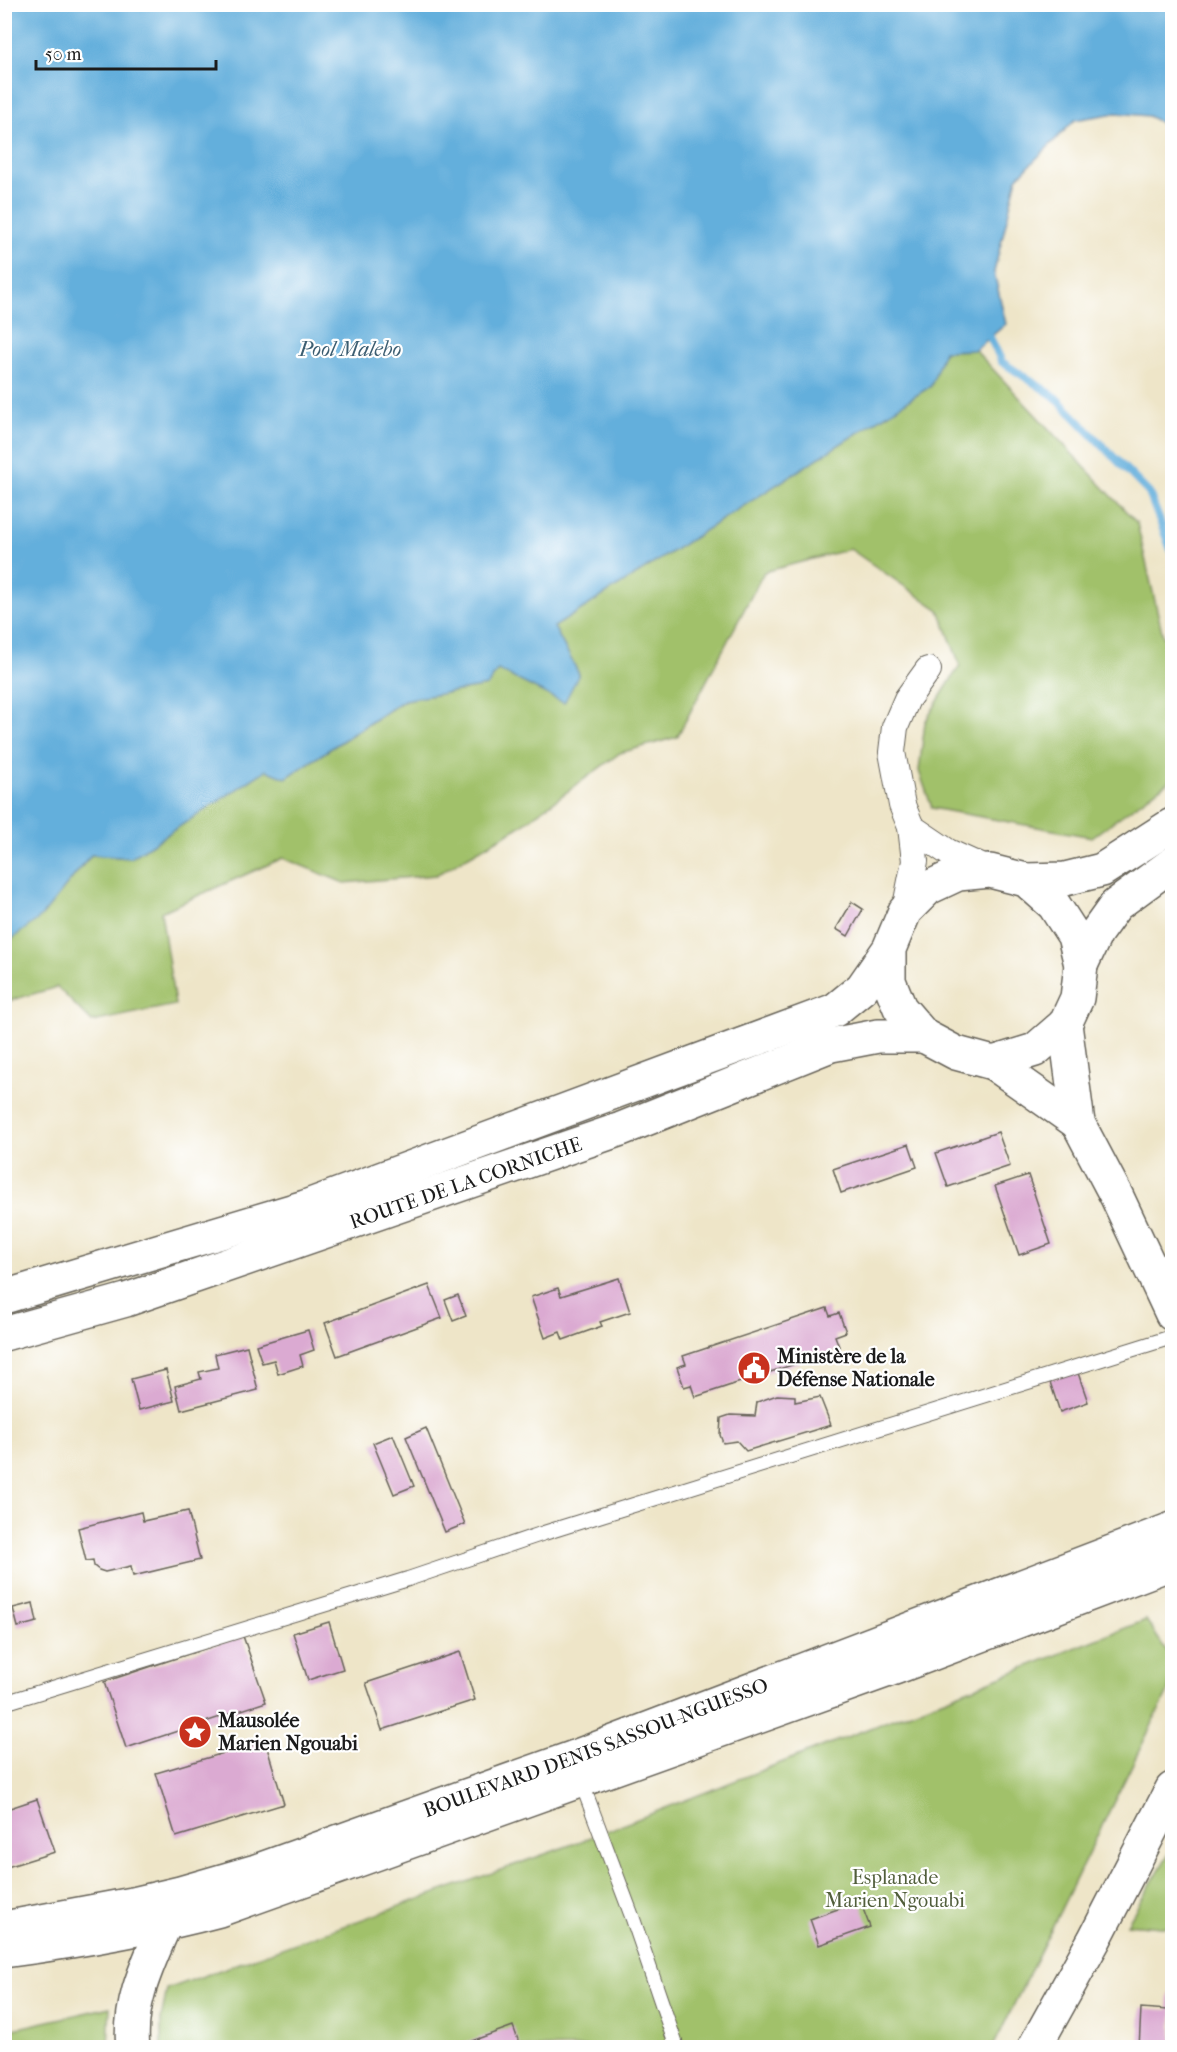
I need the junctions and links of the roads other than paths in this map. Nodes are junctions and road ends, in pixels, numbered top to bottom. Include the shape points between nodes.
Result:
1 (928, 670) dead end
2 (911, 826) junction
3 (1165, 831) edge
4 (1173, 864) edge
5 (990, 871) junction
6 (1026, 880) junction
7 (905, 911) junction
8 (889, 949) junction
9 (1082, 965) junction
10 (1065, 1024) junction
11 (924, 1036) junction
12 (993, 1063) junction
13 (1078, 1123) junction
14 (4, 1298) edge
15 (1173, 1314) edge
16 (4, 1334) edge
17 (1173, 1337) edge
18 (1173, 1529) edge
19 (1173, 1563) edge
20 (4, 1703) edge
21 (581, 1781) junction
22 (1173, 1789) edge
23 (165, 1924) junction
24 (4, 1928) edge
25 (4, 1951) edge
26 (133, 2048) edge
27 (677, 2048) edge
28 (1034, 2048) edge

1 - 2 street via 907,699 892,752 902,805
2 - 5 street via 948,852
2 - 7 street via 915,861
3 - 6 main road via 1102,870 1065,879
4 - 9 main road via 1116,905 1096,933
5 - 6 main road
5 - 7 main road via 958,874 928,888
6 - 9 main road via 1054,904 1074,936
7 - 8 main road
8 - 11 main road via 889,981 900,1008
8 - 14 main road, ROUTE DE LA CORNICHE via 862,988 835,1010 305,1206
9 - 10 main road via 1077,998
10 - 12 main road via 1035,1050
10 - 13 main road
11 - 12 main road via 956,1053
11 - 16 main road, ROUTE DE LA CORNICHE via 878,1036 831,1045 621,1129 126,1300
12 - 13 main road
13 - 15 main road
17 - 20 lane
18 - 24 main road, BOULEVARD DENIS SASSOU-NGUESSO via 572,1758 256,1870 133,1904
19 - 21 main road, BOULEVARD DENIS SASSOU-NGUESSO
21 - 23 main road, BOULEVARD DENIS SASSOU-NGUESSO via 230,1906
21 - 27 lane
22 - 28 main road
23 - 25 main road, BOULEVARD DENIS SASSOU-NGUESSO
23 - 26 main road via 141,1979 131,2027

